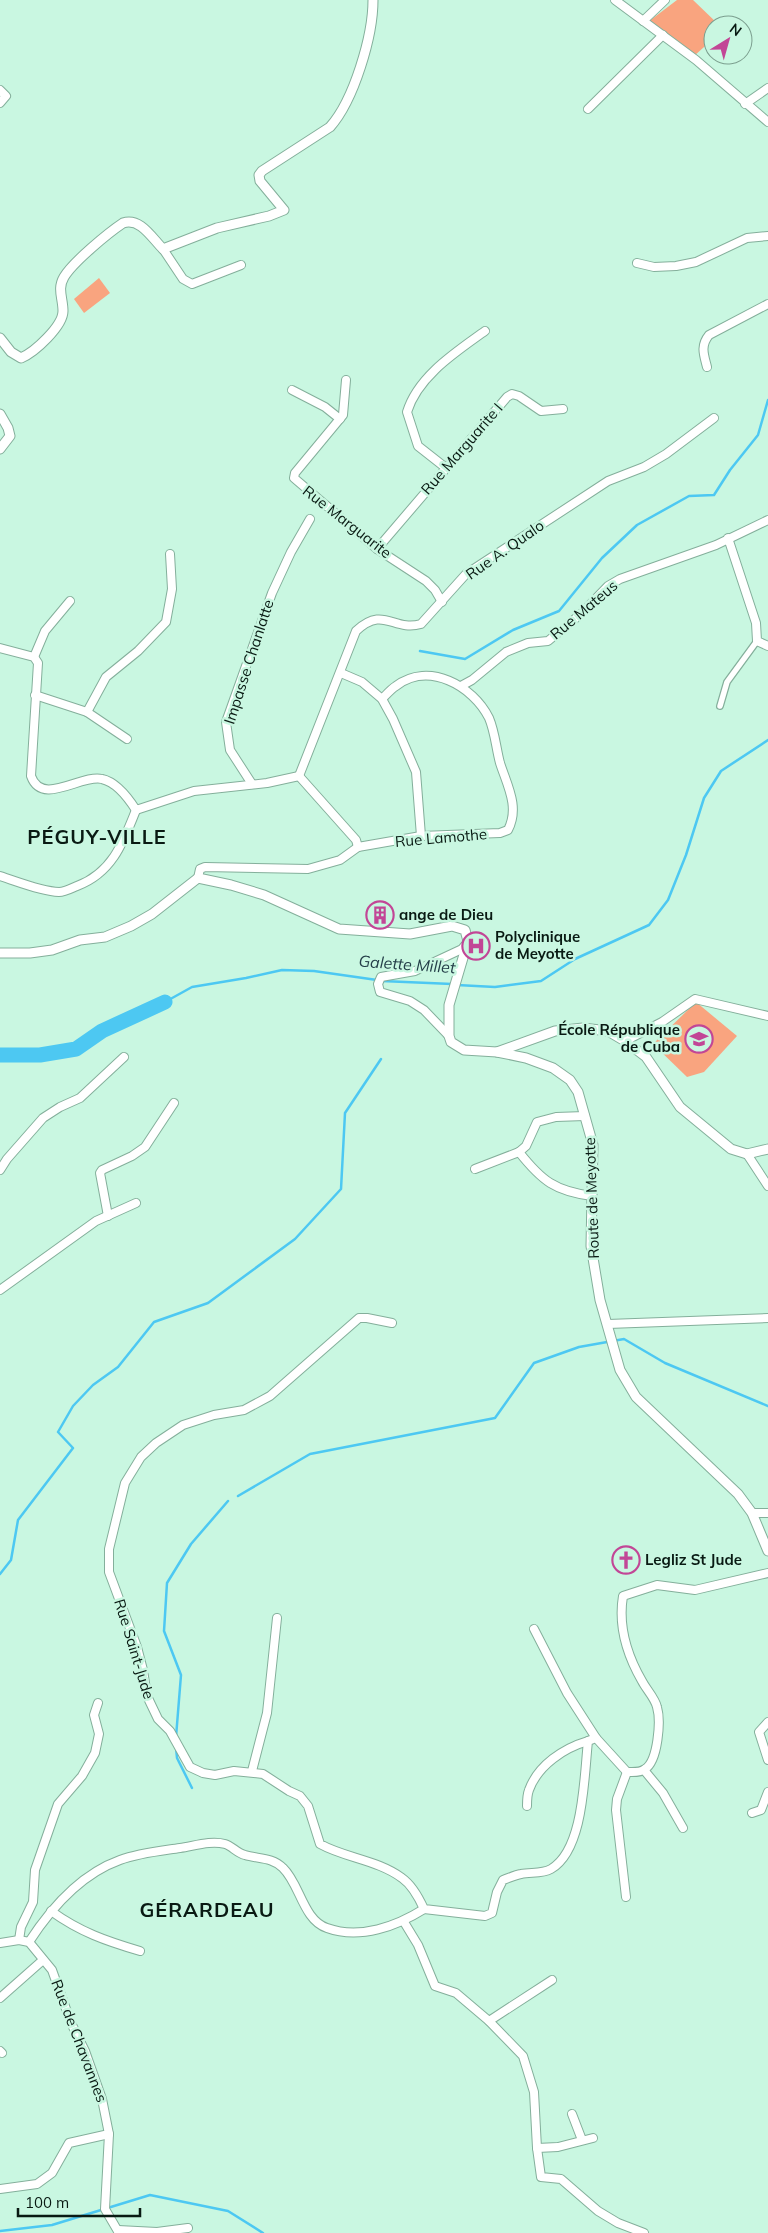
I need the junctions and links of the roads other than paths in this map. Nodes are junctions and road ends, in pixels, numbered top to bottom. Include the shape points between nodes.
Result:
1 (373, 0) edge
2 (615, 0) edge
3 (665, 0) edge
4 (643, 21) junction
5 (663, 35) junction
6 (768, 88) edge
7 (0, 90) edge
8 (0, 103) edge
9 (745, 104) junction
10 (588, 110) dead end
11 (768, 122) edge
12 (768, 236) edge
13 (163, 249) junction
14 (637, 263) dead end
15 (241, 265) dead end
16 (768, 304) edge
17 (485, 332) dead end
18 (0, 338) edge
19 (707, 367) dead end
20 (346, 380) dead end
21 (292, 390) dead end
22 (564, 409) dead end
23 (0, 414) edge
24 (714, 418) dead end
25 (340, 419) junction
26 (0, 449) edge
27 (446, 468) junction
28 (310, 519) dead end
29 (768, 520) edge
30 (728, 538) junction
31 (377, 549) junction
32 (170, 554) dead end
33 (70, 601) dead end
34 (442, 602) junction
35 (757, 641) junction
36 (768, 646) edge
37 (0, 648) edge
38 (34, 657) junction
39 (341, 673) junction
40 (461, 686) junction
41 (35, 695) junction
42 (382, 699) junction
43 (720, 706) dead end
44 (87, 712) junction
45 (127, 739) dead end
46 (299, 776) junction
47 (252, 784) junction
48 (136, 810) junction
49 (421, 836) junction
50 (358, 847) junction
51 (0, 876) edge
52 (198, 878) junction
53 (468, 941) junction
54 (0, 953) edge
55 (768, 1016) edge
56 (449, 1036) junction
57 (625, 1041) junction
58 (497, 1052) junction
59 (124, 1057) dead end
60 (174, 1103) dead end
61 (584, 1116) junction
62 (768, 1149) edge
63 (519, 1152) junction
64 (747, 1154) junction
65 (475, 1168) dead end
66 (0, 1170) edge
67 (768, 1186) edge
68 (592, 1196) junction
69 (136, 1203) dead end
70 (108, 1216) junction
71 (0, 1290) edge
72 (768, 1318) edge
73 (392, 1323) dead end
74 (608, 1324) junction
75 (752, 1513) junction
76 (768, 1513) edge
77 (768, 1551) edge
78 (768, 1573) edge
79 (276, 1618) dead end
80 (534, 1629) dead end
81 (98, 1703) dead end
82 (768, 1722) edge
83 (592, 1739) junction
84 (768, 1760) edge
85 (644, 1770) junction
86 (252, 1771) junction
87 (627, 1772) junction
88 (768, 1792) edge
89 (527, 1806) dead end
90 (752, 1813) dead end
91 (683, 1828) dead end
92 (626, 1897) dead end
93 (424, 1909) junction
94 (51, 1911) junction
95 (404, 1922) junction
96 (19, 1940) junction
97 (29, 1942) junction
98 (0, 1943) edge
99 (140, 1951) dead end
100 (43, 1960) junction
101 (552, 1980) dead end
102 (0, 1998) edge
103 (488, 2021) junction
104 (572, 2114) dead end
105 (109, 2134) junction
106 (593, 2138) dead end
107 (582, 2140) junction
108 (537, 2148) junction
109 (0, 2189) edge
110 (188, 2228) dead end
111 (118, 2232) edge
112 (644, 2233) edge

1 - 13 street via 370,41 337,120 259,175 284,210 217,228
2 - 4 street
3 - 4 street
4 - 5 street
5 - 9 street
5 - 10 street
6 - 9 street
7 - 8 street via 6,96
9 - 11 street
12 - 14 street via 747,238 696,262 654,267
13 - 15 street via 183,279 192,284
13 - 18 street via 139,224 129,220 123,223 63,278 60,295 62,319 51,334 21,358 11,352
16 - 19 street via 704,341 702,350
17 - 27 street via 440,366 410,405 408,412 418,446
20 - 25 street, Rue Marguarite via 344,410
21 - 25 street via 325,407
22 - 27 street, Rue Marguarite I via 541,411 512,394
23 - 26 street via 10,436
24 - 34 street, Rue A. Qualo via 644,468 608,481 466,574
25 - 31 street, Rue Marguarite via 294,478
27 - 31 street, Rue Marguarite I
28 - 47 street, Impasse Chanlatte via 272,593 226,722 230,750
29 - 30 street, Rue Mateus
30 - 35 street via 756,623
30 - 40 street, Rue Mateus via 620,579 608,586 548,641 528,643 506,652
31 - 34 street, Rue Marguarite via 426,581
32 - 44 street via 172,589 166,622 106,677
33 - 38 street via 45,631
34 - 39 street, Rue A. Qualo via 421,624 413,626 380,619 365,623 356,632
35 - 36 street
35 - 43 street via 727,682
37 - 38 street
38 - 41 street via 38,663
39 - 42 street via 362,682
39 - 46 street, Rue A. Qualo
40 - 42 street, Rue Lamothe via 438,677 416,677 396,686
40 - 49 street, Rue Lamothe via 480,702 493,730 513,804 511,824 508,830 500,833
41 - 44 street
41 - 48 street via 34,783 38,787 55,790 101,778 119,790
42 - 49 street via 416,772
44 - 45 street
46 - 47 street
46 - 50 street via 356,840
47 - 48 street via 194,791
48 - 51 street via 108,867 80,885 61,892
49 - 50 street, Rue Lamothe
50 - 52 street, Rue Lamothe via 340,860 308,869 205,867 200,869
52 - 53 street via 264,895 339,929 410,934 456,926 465,930
52 - 54 street, Rue Lamothe via 152,914 105,937 80,940 30,954
53 - 56 street via 449,1006
53 - 56 street via 462,949 415,971 381,976 378,984 380,992 410,1001 424,1010
55 - 57 street via 695,999 662,1022
56 - 58 street, Route de Meyotte via 451,1042 464,1050
57 - 58 street via 608,1031 584,1028 555,1031
57 - 64 street via 646,1057 680,1107 731,1149
58 - 61 street, Route de Meyotte via 553,1068 570,1080 578,1092
59 - 66 street via 80,1098 43,1118
60 - 70 street via 145,1147 100,1173
61 - 63 street via 556,1117 537,1122 526,1146
61 - 68 street, Route de Meyotte via 593,1145
62 - 64 street
63 - 65 street
63 - 68 street via 542,1178 574,1194
64 - 67 street
68 - 74 street, Route de Meyotte via 591,1246 600,1300
69 - 70 street
70 - 71 street via 76,1234
72 - 74 street
73 - 86 street, Rue Saint-Jude via 359,1318 270,1396 244,1410 182,1425 156,1443 140,1457 124,1483 109,1549 109,1572 139,1655 147,1696 158,1719 170,1730 190,1767 215,1775
74 - 75 street, Route de Meyotte via 620,1370 636,1397 738,1494
75 - 76 street
75 - 77 street, Route de Meyotte
78 - 85 street via 695,1590 657,1585 622,1596 620,1612 632,1661 657,1706 659,1725 653,1761
79 - 86 street via 267,1713
80 - 83 street
81 - 96 street via 94,1715 99,1734 95,1753 82,1776 58,1804 35,1870 33,1902 21,1927
82 - 84 street via 759,1732
83 - 87 street
83 - 89 street via 573,1746 545,1765 528,1790
83 - 93 street via 579,1824 572,1845 562,1860 550,1870 503,1880 492,1913 484,1916
85 - 87 street
85 - 91 street via 663,1793
86 - 93 street, Rue Saint-Jude via 300,1796 308,1806 320,1844 401,1877 418,1896
87 - 92 street via 616,1810
88 - 90 street via 761,1810
93 - 95 street
94 - 95 street via 81,1883 103,1867 122,1859 213,1843 226,1844 246,1856 272,1860 284,1868 314,1920 326,1928 368,1931
94 - 97 street
94 - 99 street via 103,1940
95 - 103 street via 418,1945 435,1986 456,1993
96 - 97 street
96 - 98 street
97 - 100 street, Rue de Chavannes
100 - 102 street
100 - 105 street, Rue de Chavannes via 52,1970 70,2023 85,2051 102,2099
101 - 103 street
103 - 108 street via 523,2056 534,2092
104 - 107 street
105 - 109 street via 69,2142 52,2174 37,2184
105 - 111 street, Rue de Chavannes via 105,2209
106 - 107 street
107 - 108 street via 558,2147
108 - 112 street via 541,2177 561,2178 598,2211
110 - 111 street

